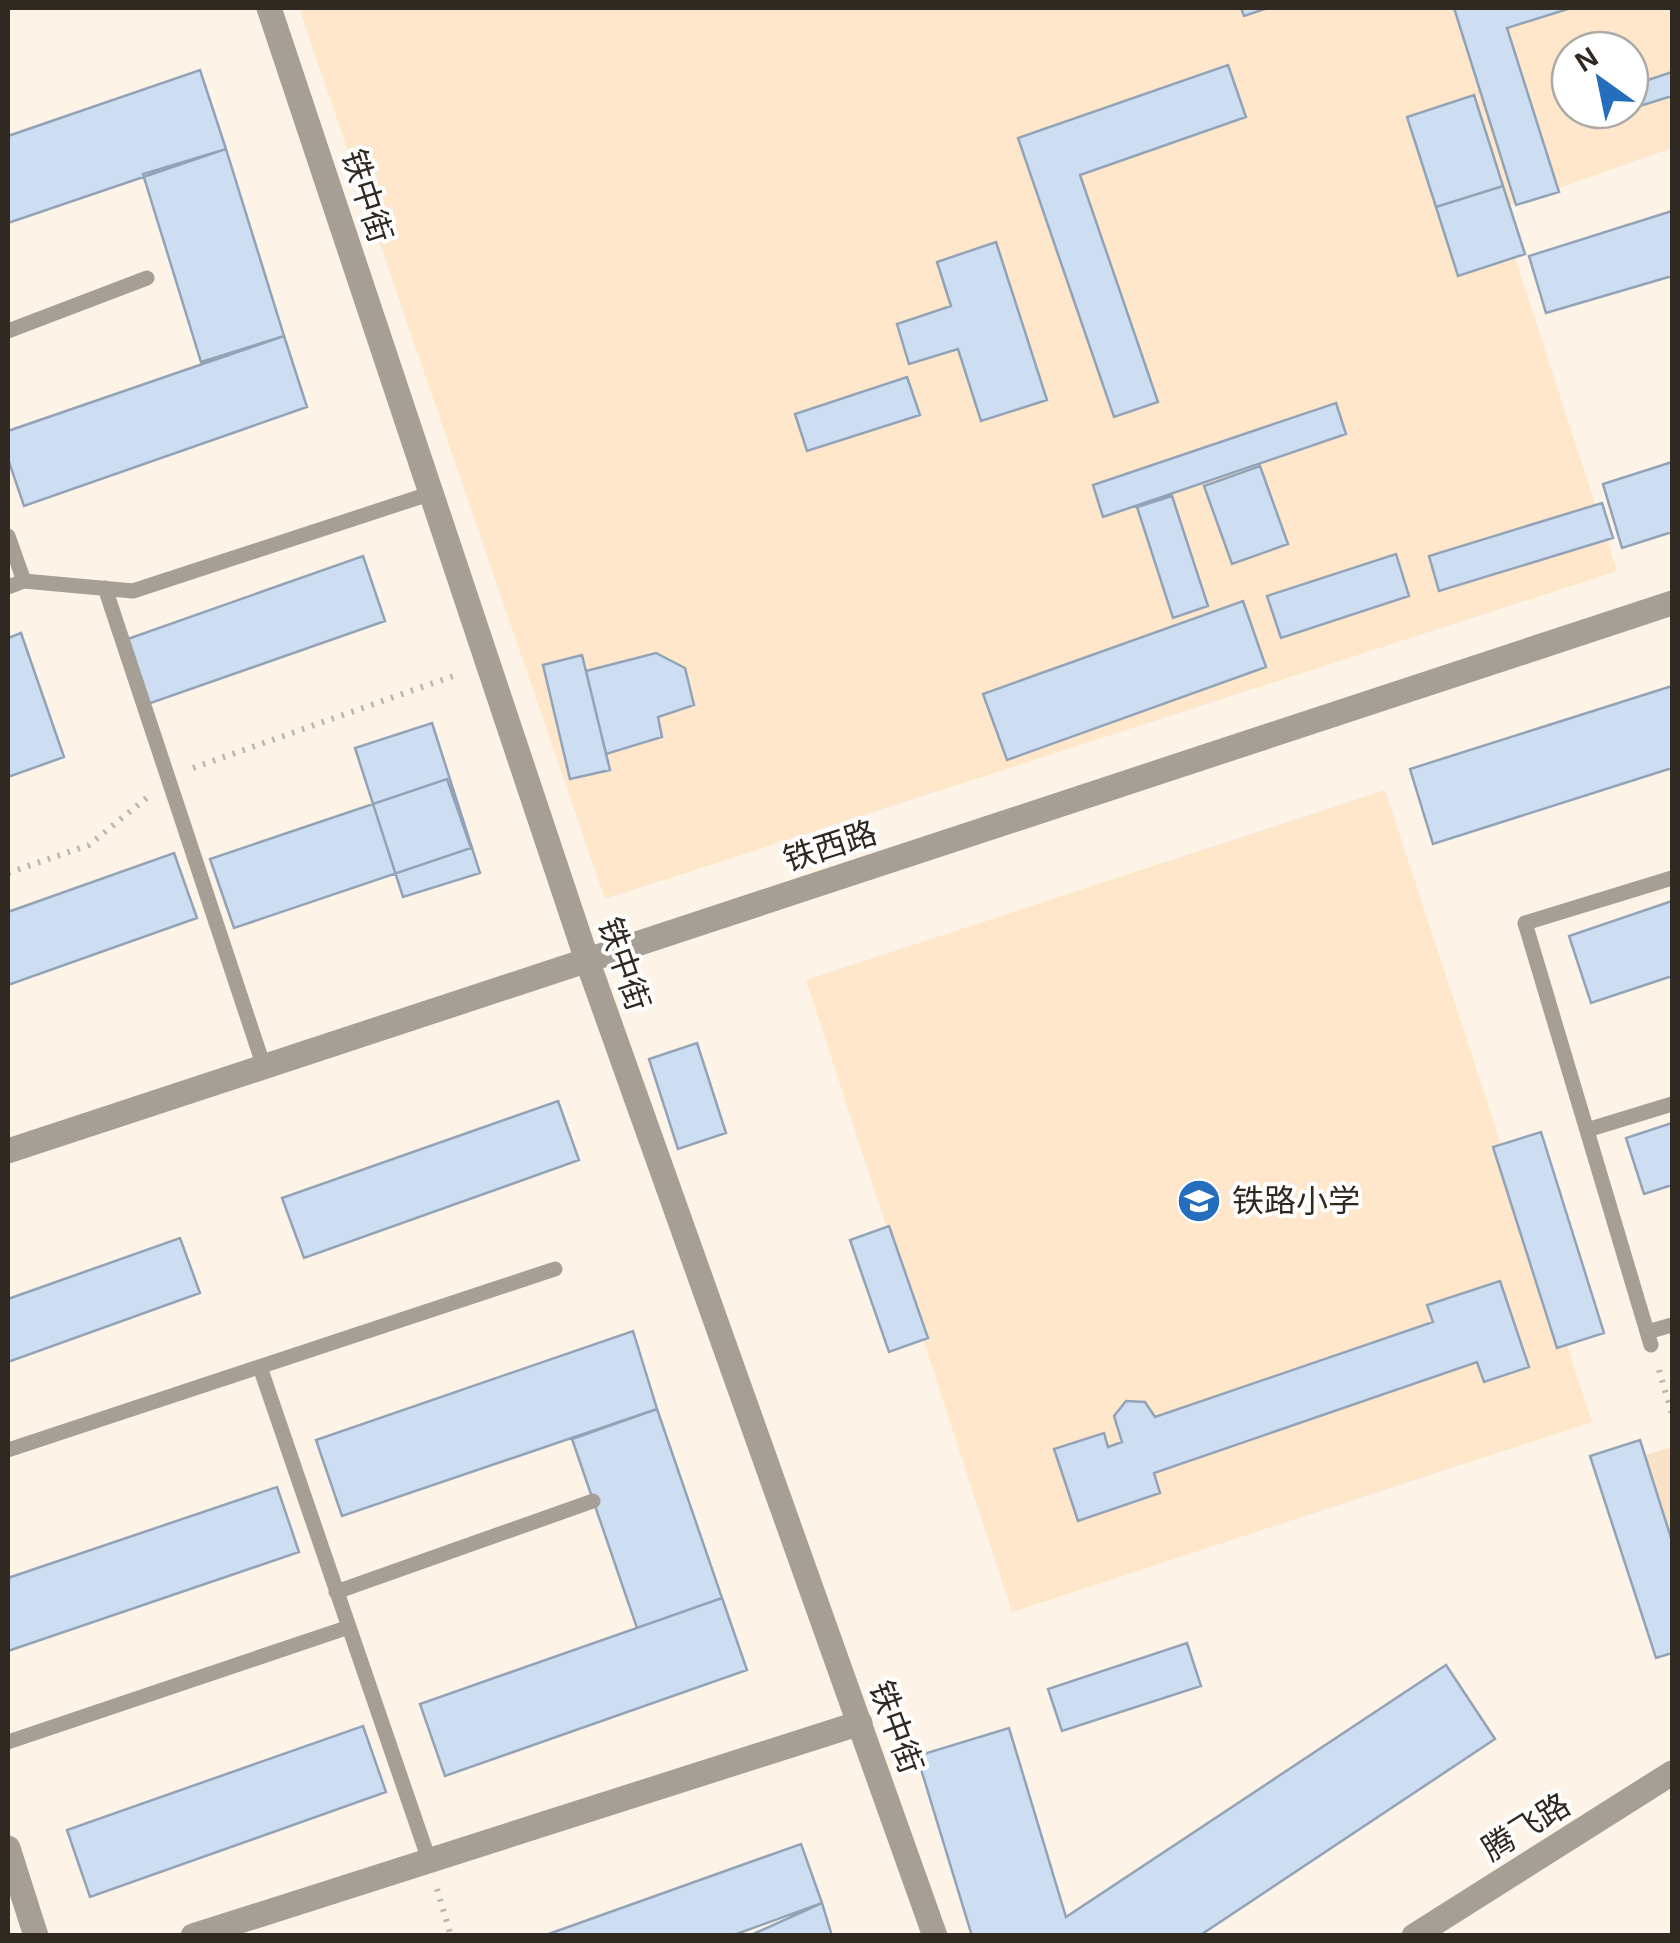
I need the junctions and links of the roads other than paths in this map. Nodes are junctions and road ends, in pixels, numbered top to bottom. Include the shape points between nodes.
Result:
1 (269, 8) edge
2 (147, 278) dead end
3 (8, 331) edge
4 (432, 493) junction
5 (8, 536) edge
6 (24, 581) junction
7 (8, 587) edge
8 (105, 588) junction
9 (1672, 602) edge
10 (1672, 878) edge
11 (588, 960) junction
12 (264, 1066) junction
13 (1672, 1104) edge
14 (1587, 1130) junction
15 (8, 1151) edge
16 (555, 1269) dead end
17 (1672, 1324) edge
18 (260, 1367) junction
19 (8, 1450) edge
20 (593, 1502) dead end
21 (336, 1592) junction
22 (348, 1628) junction
23 (860, 1723) junction
24 (8, 1742) edge
25 (1672, 1773) edge
26 (8, 1848) edge
27 (429, 1860) junction
28 (36, 1936) edge
29 (193, 1936) edge
30 (936, 1936) edge
31 (1414, 1936) edge

1 - 4 street, 铁中街
2 - 3 lane
4 - 8 lane via 133,591
4 - 11 street, 铁中街
5 - 6 lane
6 - 7 lane
6 - 8 lane
8 - 12 lane
9 - 11 street, 铁西路
10 - 14 lane via 1525,923
11 - 12 street, 铁西路
11 - 23 street, 铁中街
12 - 15 street, 铁西路
13 - 14 lane
14 - 17 lane via 1649,1339
16 - 18 lane
18 - 19 lane
18 - 21 lane
20 - 21 lane
21 - 22 lane
22 - 24 lane
22 - 27 lane
23 - 27 street
23 - 30 street, 铁中街
25 - 31 street, 腾飞路
26 - 28 street
27 - 29 street

